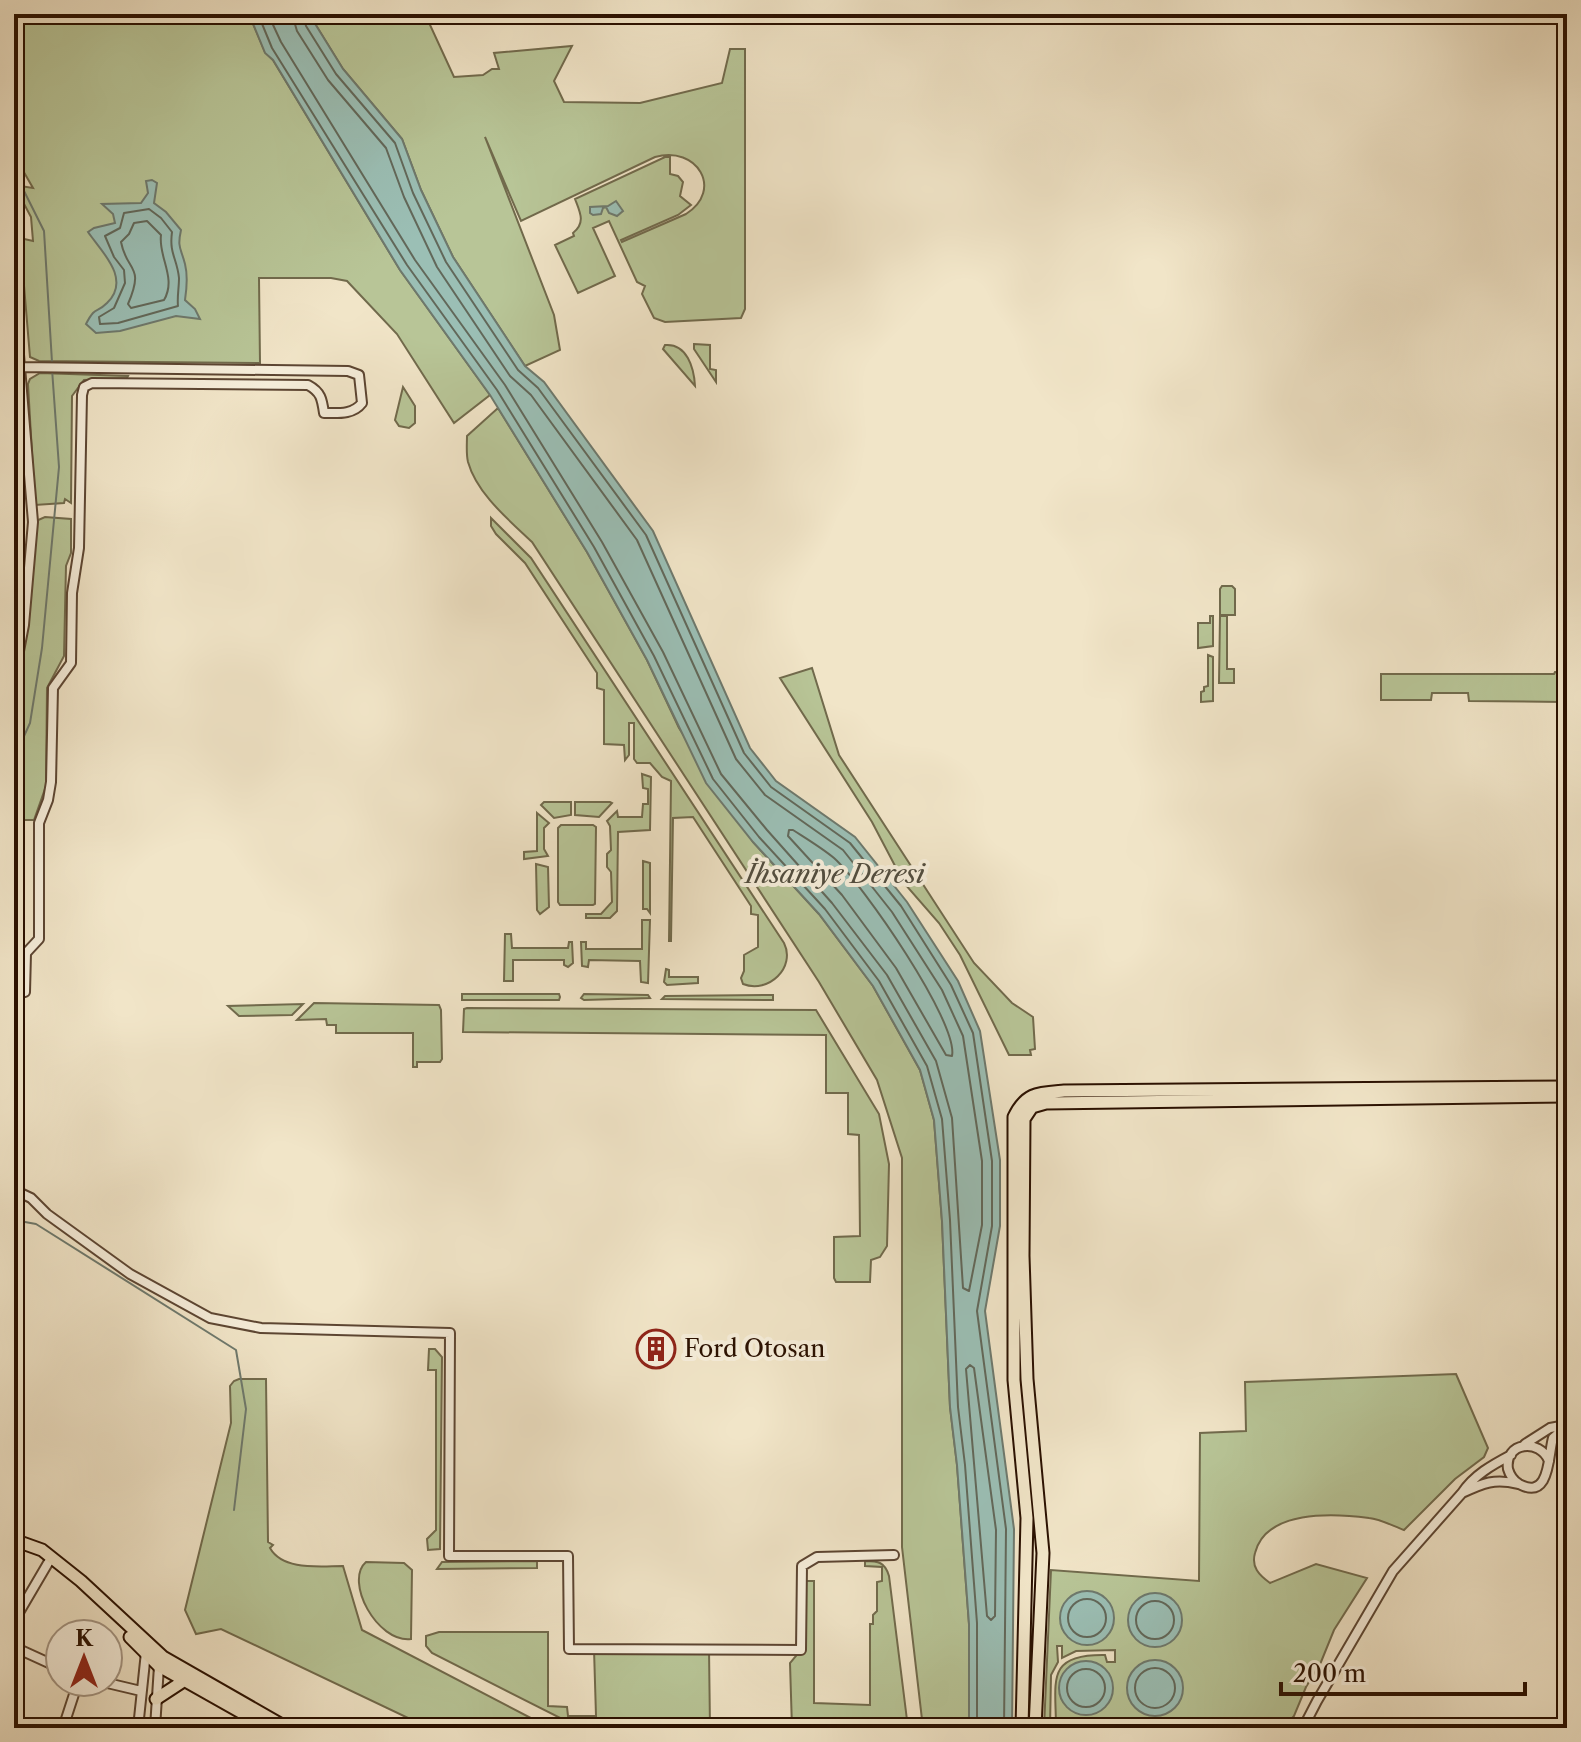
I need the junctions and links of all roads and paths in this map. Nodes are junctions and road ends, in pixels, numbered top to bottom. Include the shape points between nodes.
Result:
1 (14, 293) edge
2 (20, 367) junction
3 (14, 677) edge
4 (14, 993) edge
5 (1567, 1087) edge
6 (1567, 1096) edge
7 (14, 1190) edge
8 (1567, 1425) edge
9 (1522, 1446) junction
10 (1511, 1454) junction
11 (1549, 1461) junction
12 (1519, 1484) junction
13 (1462, 1493) junction
14 (14, 1540) edge
15 (14, 1546) edge
16 (894, 1555) dead end
17 (48, 1563) junction
18 (14, 1621) edge
19 (14, 1647) edge
20 (146, 1652) junction
21 (44, 1661) edge
22 (159, 1666) junction
23 (185, 1680) junction
24 (124, 1687) edge
25 (141, 1691) junction
26 (73, 1698) edge
27 (156, 1699) junction
28 (63, 1728) edge
29 (138, 1728) edge
30 (155, 1728) edge
31 (269, 1728) edge
32 (287, 1728) edge
33 (1022, 1728) edge
34 (1035, 1728) edge
35 (1303, 1728) edge

1 - 2 street
2 - 3 street via 33,522
2 - 4 street via 348,371 362,381 362,403 353,411 324,413 322,397 308,385 84,387 71,663 53,688 51,782 39,823 39,939 26,953 25,992
5 - 33 main road via 1064,1091 1021,1101 1014,1117 1014,1380 1027,1518
6 - 34 main road via 1032,1107 1024,1119 1023,1256 1027,1379 1043,1553
7 - 16 street via 130,1274 210,1318 261,1328 450,1333 449,1556 568,1556 569,1649 801,1650 802,1566 817,1557
8 - 9 street via 1550,1428
8 - 11 street via 1553,1438
9 - 10 street
9 - 11 street via 1542,1449
10 - 12 street via 1510,1474
10 - 13 street
11 - 12 street via 1548,1474 1539,1484
12 - 13 street via 1500,1479
13 - 35 street via 1393,1571
14 - 32 main road via 42,1550 163,1657
15 - 17 main road
17 - 18 street
17 - 20 main road
19 - 21 street
20 - 22 main road
20 - 25 street
22 - 23 main road
22 - 27 street
23 - 27 main road
23 - 31 main road
24 - 25 street
25 - 29 street
26 - 28 street
27 - 30 street

